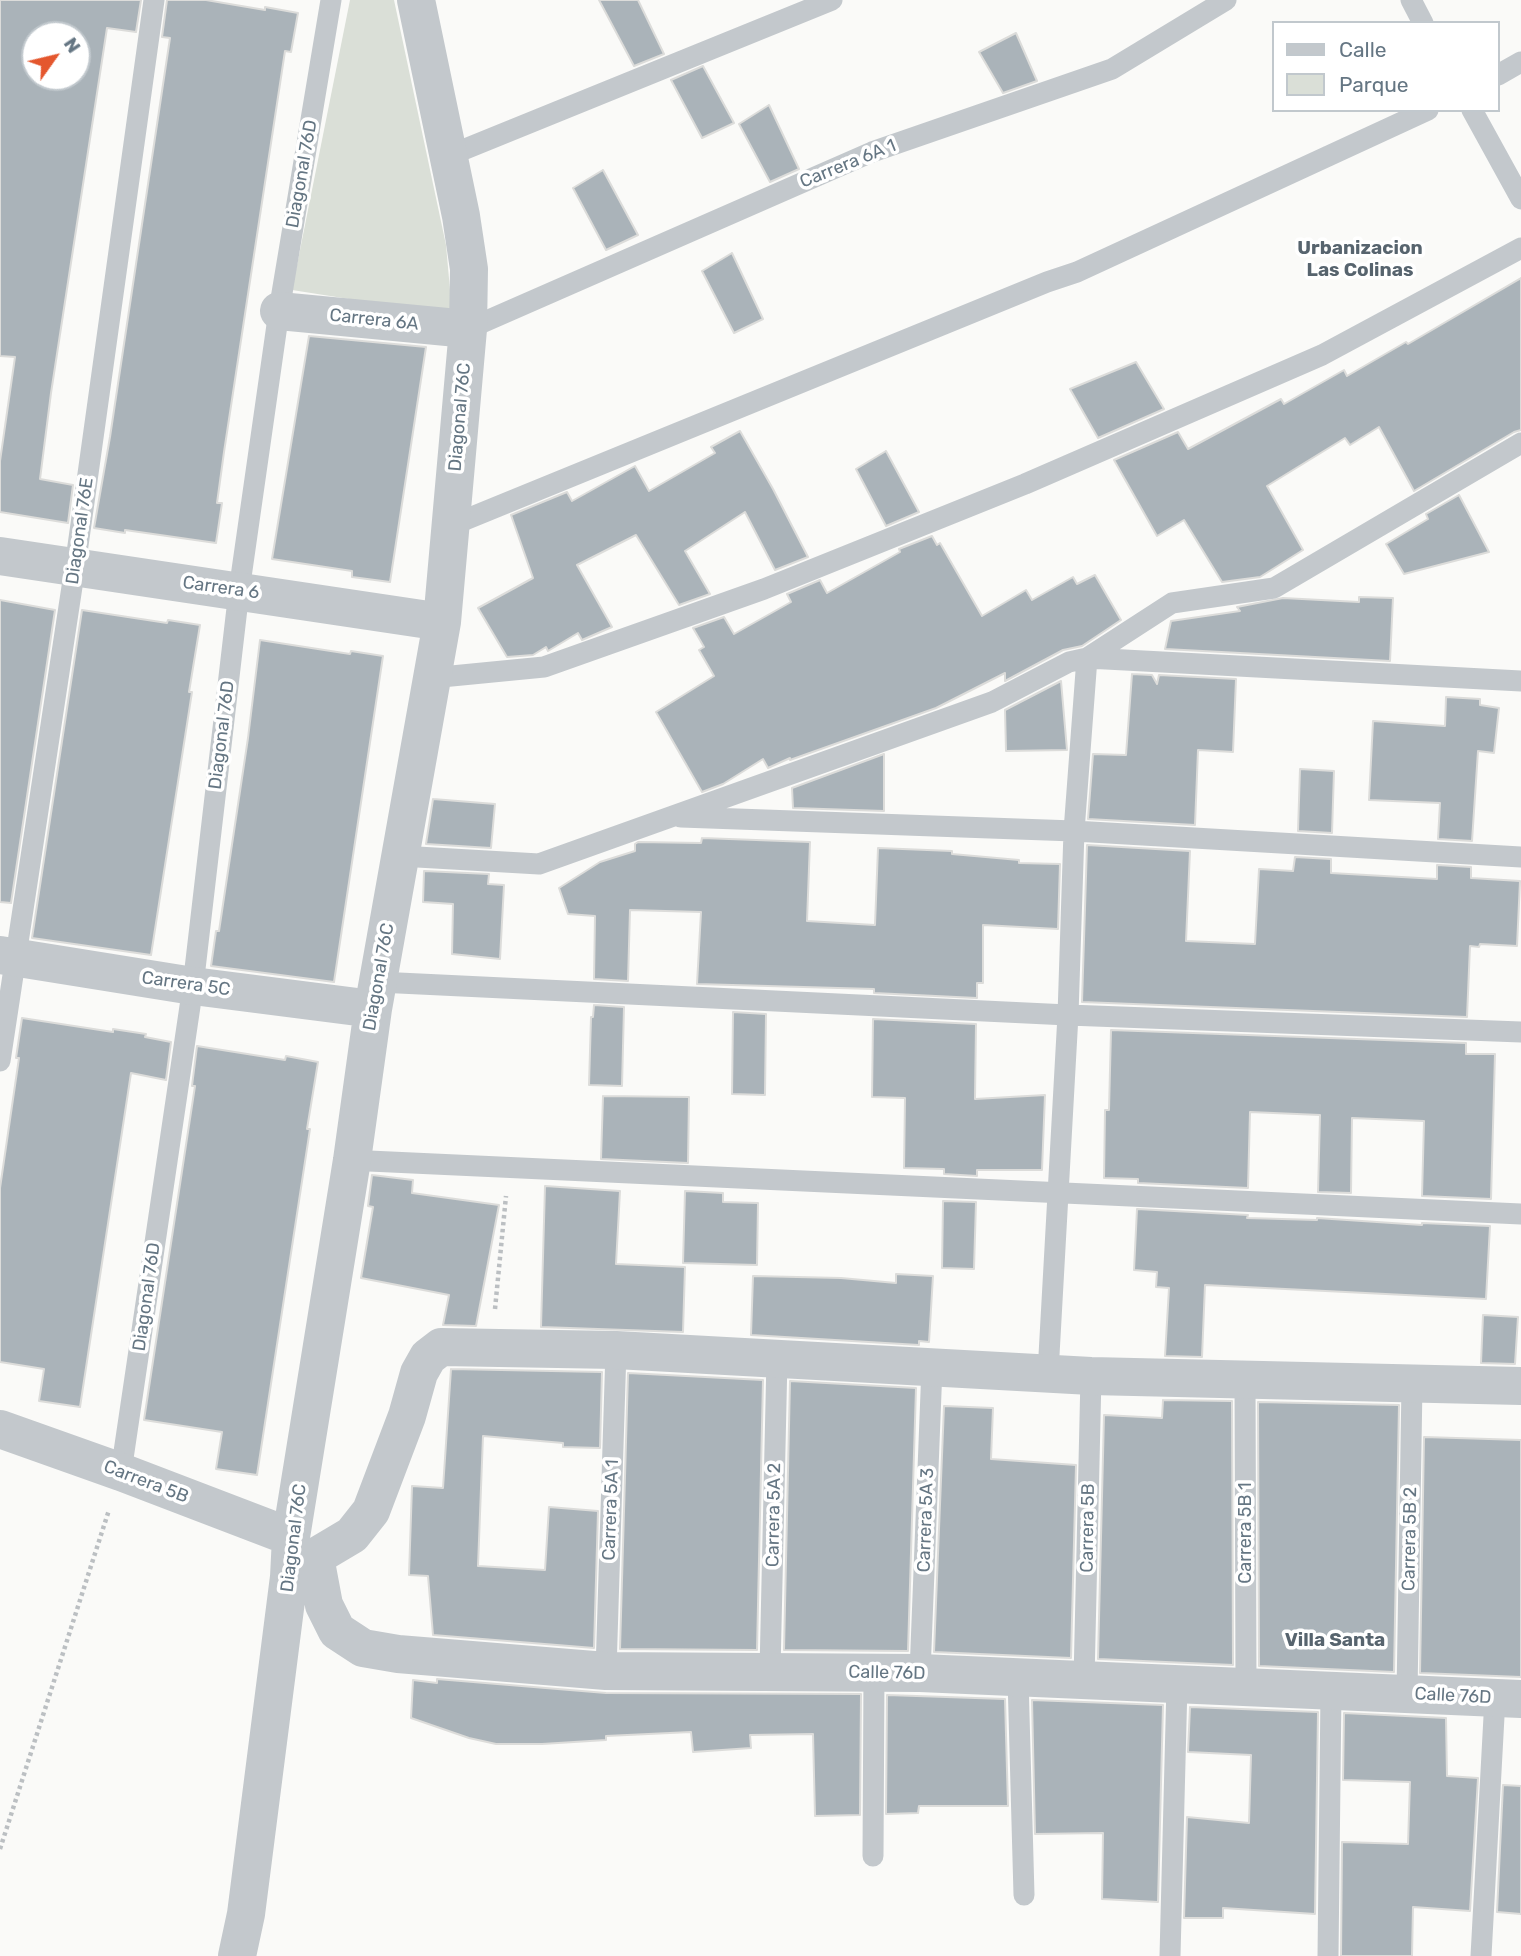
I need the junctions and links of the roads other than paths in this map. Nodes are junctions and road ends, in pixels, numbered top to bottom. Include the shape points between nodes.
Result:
1 (153, 0) edge
2 (331, 0) edge
3 (416, 0) edge
4 (832, 0) edge
5 (1226, 0) edge
6 (1410, 0) edge
7 (1422, 21) edge
8 (1521, 62) edge
9 (1500, 74) edge
10 (1424, 112) edge
11 (1473, 112) edge
12 (448, 156) junction
13 (1521, 199) edge
14 (1521, 248) edge
15 (279, 311) junction
16 (468, 329) junction
17 (1521, 443) edge
18 (450, 526) junction
19 (0, 556) edge
20 (75, 567) junction
21 (239, 591) junction
22 (442, 622) junction
23 (1087, 658) junction
24 (431, 678) junction
25 (1521, 681) edge
26 (667, 817) junction
27 (1074, 831) junction
28 (400, 856) junction
29 (1521, 857) edge
30 (8, 957) edge
31 (193, 986) junction
32 (376, 996) junction
33 (1068, 1014) junction
34 (1521, 1032) edge
35 (0, 1061) edge
36 (369, 1161) dead end
37 (1056, 1192) junction
38 (1521, 1214) edge
39 (616, 1350) junction
40 (777, 1358) junction
41 (932, 1367) junction
42 (1048, 1373) junction
43 (1091, 1376) junction
44 (1245, 1380) junction
45 (1412, 1384) junction
46 (1521, 1386) edge
47 (0, 1429) edge
48 (121, 1472) junction
49 (298, 1557) junction
50 (606, 1671) junction
51 (770, 1671) junction
52 (874, 1672) junction
53 (920, 1673) junction
54 (1018, 1678) junction
55 (1084, 1680) junction
56 (1177, 1684) junction
57 (1246, 1685) junction
58 (1331, 1691) junction
59 (1407, 1694) junction
60 (1508, 1698) edge
61 (873, 1856) dead end
62 (1024, 1895) dead end
63 (237, 1956) edge
64 (1170, 1956) edge
65 (1328, 1956) edge
66 (1481, 1956) edge

1 - 20 lane, Diagonal 76E
2 - 15 lane, Diagonal 76D
3 - 12 street, Diagonal 76C
4 - 12 lane
5 - 16 lane, Carrera 6A 1 via 1112,69 872,152
6 - 7 lane
8 - 9 lane
10 - 18 lane via 1077,272
11 - 13 lane
12 - 16 street, Diagonal 76C via 469,269
14 - 24 lane via 1322,355 1025,484 764,589 544,667
15 - 16 street, Carrera 6A
15 - 21 lane, Diagonal 76D
16 - 18 street, Diagonal 76C
17 - 23 lane via 1274,587 1172,603
18 - 22 street, Diagonal 76C
19 - 20 street, Carrera 6
20 - 21 street, Carrera 6
20 - 30 lane, Diagonal 76E
21 - 22 street, Carrera 6
21 - 31 lane, Diagonal 76D
22 - 24 street, Diagonal 76C
23 - 25 lane
23 - 26 lane via 1069,662 992,702
23 - 27 lane
24 - 28 street, Diagonal 76C
26 - 27 lane
26 - 28 lane via 539,864
27 - 29 lane
27 - 33 lane
28 - 32 street, Diagonal 76C
30 - 31 street, Carrera 5C
30 - 35 lane, Diagonal 76E
31 - 32 street, Carrera 5C
31 - 48 lane, Diagonal 76D
32 - 33 lane
32 - 49 street, Diagonal 76C
33 - 34 lane
33 - 37 lane
36 - 37 lane
37 - 38 lane
37 - 42 lane
39 - 40 street
39 - 49 street via 441,1347 419,1373 371,1511 352,1535
39 - 50 lane, Carrera 5A 1
40 - 41 street
40 - 51 lane, Carrera 5A 2
41 - 42 street
41 - 53 lane, Carrera 5A 3
42 - 43 street
43 - 44 street
43 - 55 lane, Carrera 5B
44 - 45 street
44 - 57 lane, Carrera 5B 1
45 - 46 street
45 - 59 lane, Carrera 5B 2
47 - 48 street, Carrera 5B
48 - 49 street, Carrera 5B
49 - 50 street, Calle 76D via 337,1631 363,1648
49 - 63 street, Diagonal 76C
50 - 51 street, Calle 76D
51 - 52 street, Calle 76D
52 - 53 street, Calle 76D
52 - 61 lane
53 - 54 street, Calle 76D
54 - 55 street, Calle 76D
54 - 62 lane
55 - 56 street, Calle 76D
56 - 57 street, Calle 76D
56 - 64 lane
57 - 58 street, Calle 76D
58 - 59 street, Calle 76D
58 - 65 lane
59 - 60 street, Calle 76D
60 - 66 lane

